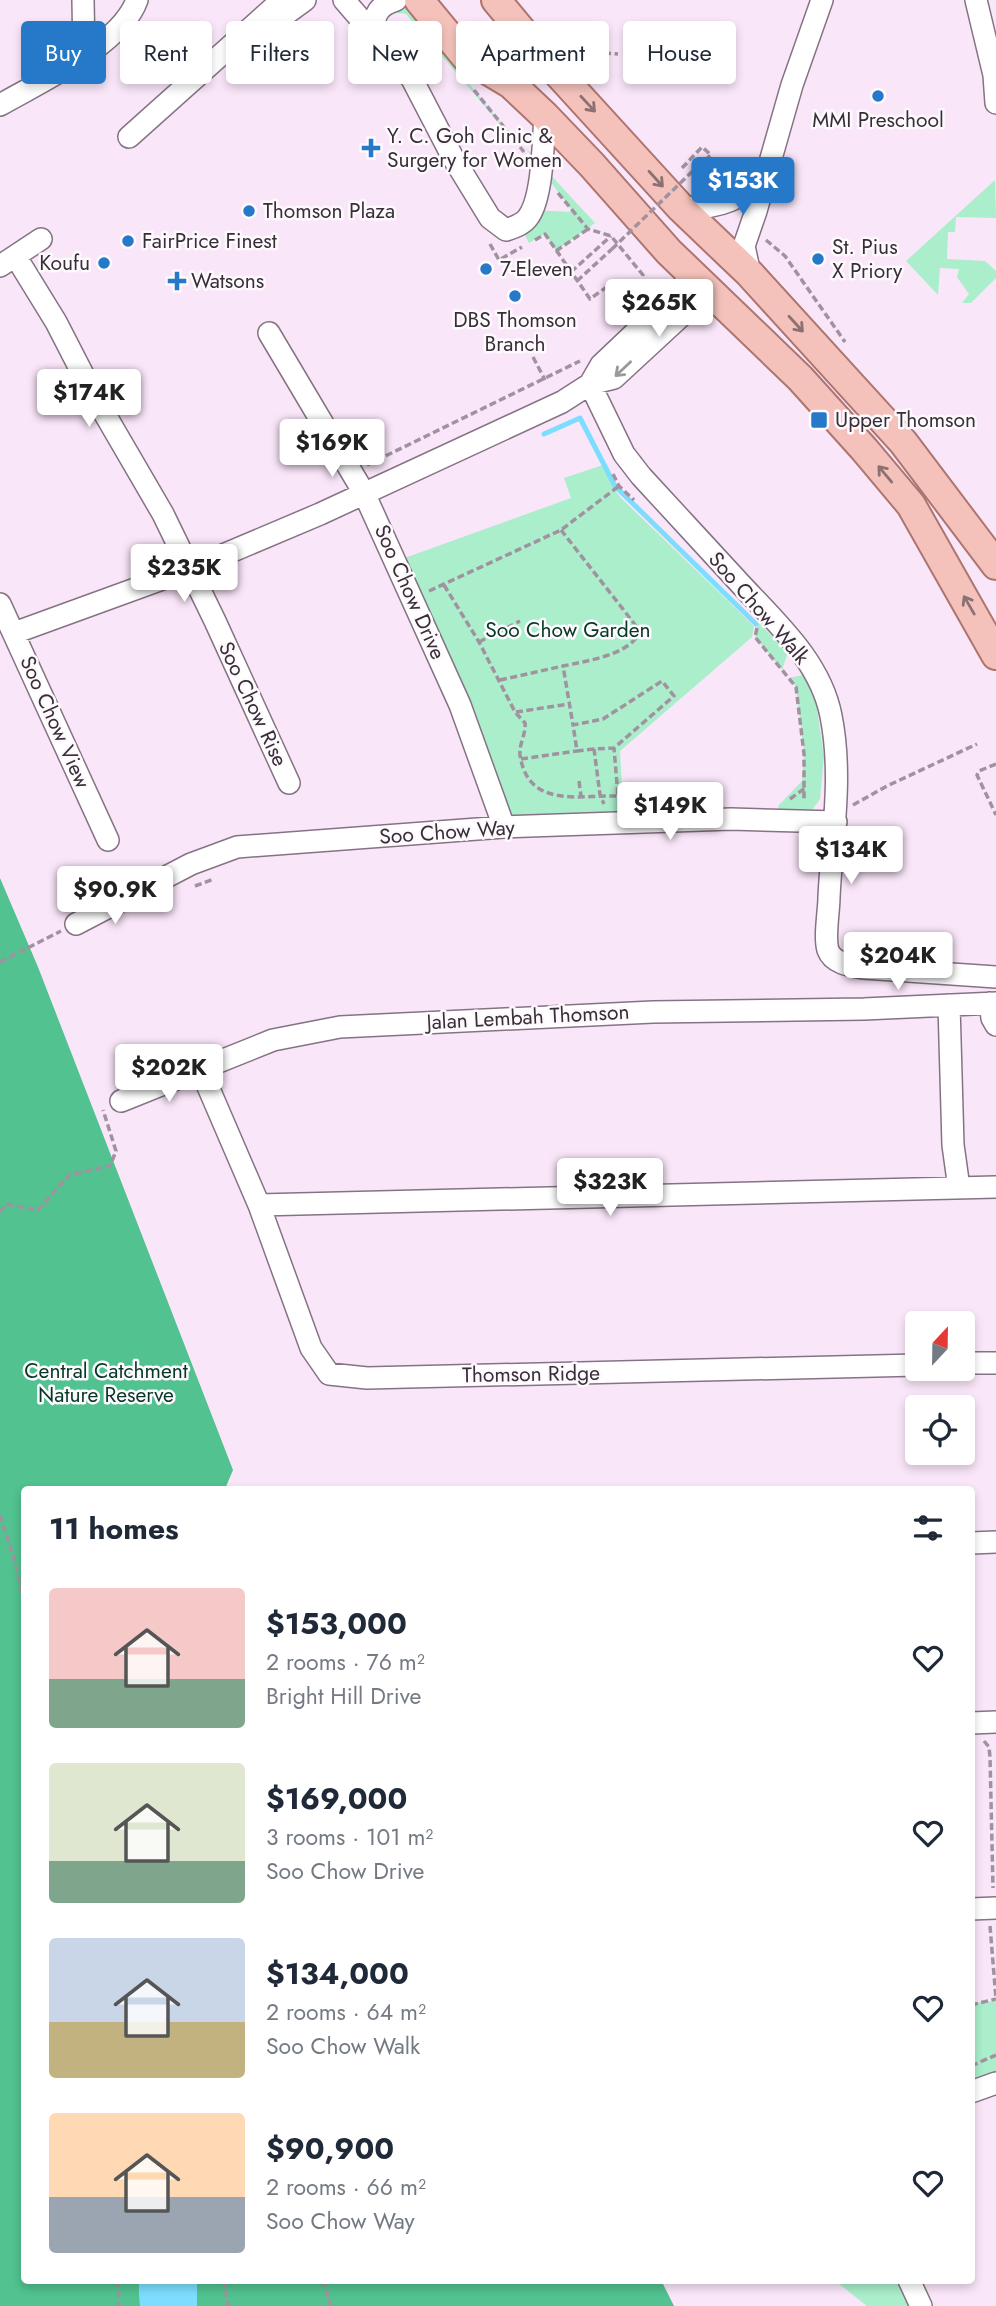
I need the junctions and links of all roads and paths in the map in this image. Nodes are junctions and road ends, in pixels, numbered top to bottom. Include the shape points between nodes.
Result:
1 (83, 0) edge
2 (137, 0) edge
3 (282, 0) edge
4 (305, 0) edge
5 (344, 0) edge
6 (396, 0) edge
7 (419, 0) edge
8 (496, 0) edge
9 (822, 0) edge
10 (976, 0) edge
11 (83, 21) edge
12 (276, 21) edge
13 (364, 21) edge
14 (376, 21) edge
15 (106, 39) edge
16 (609, 54) edge
17 (618, 54) dead end
18 (36, 84) edge
19 (415, 84) edge
20 (471, 86) dead end
21 (996, 103) edge
22 (0, 105) edge
23 (545, 116) junction
24 (129, 137) dead end
25 (769, 161) junction
26 (682, 167) dead end
27 (540, 171) junction
28 (681, 208) junction
29 (588, 229) junction
30 (611, 236) junction
31 (41, 239) dead end
32 (556, 251) dead end
33 (8, 261) edge
34 (571, 272) dead end
35 (692, 273) junction
36 (750, 274) junction
37 (577, 281) dead end
38 (642, 286) junction
39 (712, 293) junction
40 (590, 299) dead end
41 (639, 309) dead end
42 (269, 333) dead end
43 (533, 356) dead end
44 (587, 358) dead end
45 (545, 380) junction
46 (590, 384) junction
47 (857, 392) junction
48 (831, 412) junction
49 (352, 472) junction
50 (612, 474) dead end
51 (617, 487) junction
52 (938, 489) junction
53 (365, 493) junction
54 (636, 502) dead end
55 (911, 505) junction
56 (561, 530) junction
57 (994, 559) edge
58 (190, 569) junction
59 (0, 604) edge
60 (520, 621) dead end
61 (758, 622) dead end
62 (14, 633) junction
63 (479, 642) junction
64 (996, 655) edge
65 (563, 666) junction
66 (499, 680) junction
67 (569, 704) junction
68 (515, 712) junction
69 (573, 725) junction
70 (977, 744) dead end
71 (614, 748) junction
72 (594, 749) junction
73 (577, 751) junction
74 (521, 759) junction
75 (996, 764) edge
76 (579, 781) dead end
77 (289, 783) dead end
78 (804, 788) junction
79 (581, 796) junction
80 (600, 796) junction
81 (790, 799) dead end
82 (996, 815) edge
83 (836, 818) junction
84 (804, 821) junction
85 (504, 827) junction
86 (108, 841) dead end
87 (223, 875) dead end
88 (189, 889) dead end
89 (76, 924) joint
90 (0, 962) edge
91 (996, 977) edge
92 (993, 1003) edge
93 (949, 1005) junction
94 (996, 1026) edge
95 (200, 1068) junction
96 (121, 1101) joint
97 (996, 1187) edge
98 (959, 1188) junction
99 (258, 1205) junction
100 (0, 1212) edge
101 (975, 1363) edge
102 (996, 1363) edge
103 (905, 1364) edge
104 (0, 1515) edge
105 (996, 1542) edge
106 (975, 1543) edge
107 (21, 1589) edge
108 (983, 1727) edge
109 (993, 1907) edge
110 (975, 1909) edge
111 (996, 1999) edge
112 (975, 2004) edge
113 (996, 2055) edge
114 (975, 2064) edge
115 (996, 2083) edge
116 (975, 2091) edge
117 (118, 2284) edge
118 (225, 2284) edge
119 (324, 2284) edge
120 (911, 2284) edge
121 (119, 2306) edge
122 (228, 2306) edge
123 (331, 2306) edge
124 (921, 2306) edge

1 - 11 street
2 - 15 street via 126,20
3 - 24 street
4 - 12 street
5 - 13 street
6 - 14 street via 378,11
7 - 23 main road via 466,57 511,84
8 -> 28 main road
9 - 25 street
10 - 21 street
16 - 17 path
18 - 22 street
19 - 27 street via 452,156 500,228 522,223 532,210
20 - 27 path
23 - 27 street
23 - 35 main road
25 - 28 street via 757,182 724,204
25 - 36 street via 744,246
26 - 37 path, bridge via 702,147 711,155
27 - 29 path
28 - 36 main road
29 - 30 path
29 - 32 path
30 - 34 path
30 - 38 path via 643,275
31 - 33 street
33 - 58 street, Soo Chow Rise via 56,321
35 - 39 main road
35 - 46 street via 601,365
36 -> 47 main road
38 - 40 path via 615,281
38 - 41 path
39 -> 46 street via 614,378
39 - 48 main road
42 - 49 street, Soo Chow Drive
43 - 45 path
44 - 45 path
45 - 49 path
46 - 53 street via 562,402
46 - 83 street, Soo Chow Walk via 624,454 641,476 799,648 821,682 831,716
47 - 48 main road via 858,404 852,409 845,414
47 - 52 main road
55 -> 48 main road
49 - 53 street, Soo Chow Drive
50 - 51 path
51 - 54 path
51 - 56 path
52 - 55 main road via 919,493
52 - 57 main road
53 - 58 street
53 - 85 street, Soo Chow Drive via 460,705
64 -> 55 main road
56 - 63 path via 444,585
56 - 65 path via 640,631 633,643 607,655
58 - 62 street
58 - 77 street, Soo Chow Rise
59 - 62 street, Soo Chow View
60 - 63 path
61 - 78 path via 755,637 796,687
62 - 86 street, Soo Chow View
63 - 66 path
65 - 66 path
65 - 67 path
66 - 68 path
67 - 68 path
67 - 69 path
68 - 74 path via 526,727
69 - 71 path via 603,719 662,681 674,696
69 - 73 path
70 - 83 path via 887,786
71 - 72 path
71 - 80 path via 618,796
72 - 73 path
72 - 80 path
73 - 74 path
74 - 79 path via 527,776 540,790
75 - 82 path via 977,775
76 - 79 path
78 - 81 path
78 - 84 path
79 - 80 path
83 - 84 street, Soo Chow Way
83 - 91 street, Soo Chow Walk via 828,950 834,958 847,965
84 - 85 street, Soo Chow Way
85 - 89 street, Soo Chow Way via 237,847 191,864
87 - 88 path
89 - 90 path
92 - 93 street
92 - 94 street
93 - 95 street, Jalan Lembah Thomson via 653,1012 340,1027 273,1040
93 - 98 street via 953,1145
95 - 96 street, Jalan Lembah Thomson
95 - 99 street, Thomson Ridge
96 - 100 path via 103,1110 116,1152 110,1166 69,1175 38,1210 7,1204
97 - 98 street
98 - 99 street
99 - 103 street, Thomson Ridge via 311,1348 329,1374 367,1378
101 - 102 street
104 - 107 path
105 - 106 street
108 - 109 path via 990,1757
109 - 110 street
109 - 111 path
111 - 112 path
113 - 114 path
115 - 116 street
117 - 121 path
118 - 122 path
119 - 123 path
120 - 124 street

